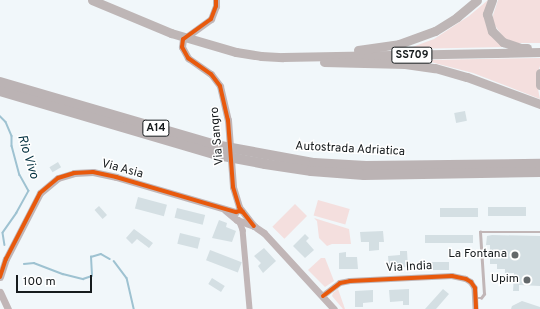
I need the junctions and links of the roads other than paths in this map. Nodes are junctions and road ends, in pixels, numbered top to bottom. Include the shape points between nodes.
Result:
1 (92, 0) edge
2 (216, 0) edge
3 (477, 0) edge
4 (492, 0) edge
5 (540, 48) edge
6 (540, 52) edge
7 (283, 57) junction
8 (540, 73) edge
9 (0, 82) edge
10 (540, 85) edge
11 (0, 91) edge
12 (540, 104) edge
13 (540, 164) edge
14 (312, 167) junction
15 (540, 172) edge
16 (242, 217) junction
17 (540, 232) edge
18 (0, 276) edge
19 (0, 292) edge
20 (323, 296) junction
21 (476, 298) junction
22 (8, 309) edge
23 (250, 309) edge
24 (334, 309) edge
25 (476, 309) edge

1 - 7 highway, SS709 via 172,33 205,43 236,52
2 - 16 street, Via Sangro via 211,19 183,39 182,47 188,58 217,80 223,94 231,174
3 - 7 highway via 435,31 399,44 363,50 291,54
4 - 5 highway via 487,14 497,37 520,48
6 - 7 highway, SS709
7 - 12 highway via 318,62 405,64 435,68
8 - 10 highway
9 - 14 highway, Autostrada Adriatica / A14 via 215,145
11 - 14 highway, Autostrada Adriatica / A14 via 218,155
13 - 14 highway, Autostrada Adriatica / A14
14 - 15 highway, Autostrada Adriatica / A14 via 364,175
16 - 18 street, Via Asia via 224,209 116,177 93,172 74,173 58,178 40,194 6,259
16 - 20 street, Via Asia via 285,255
16 - 23 street
17 - 21 lane via 480,232 484,294 481,298
19 - 22 street
20 - 21 street, Via India via 340,283 350,281 452,276 471,282 475,288
20 - 24 street, Via Asia
21 - 25 street, Via India

